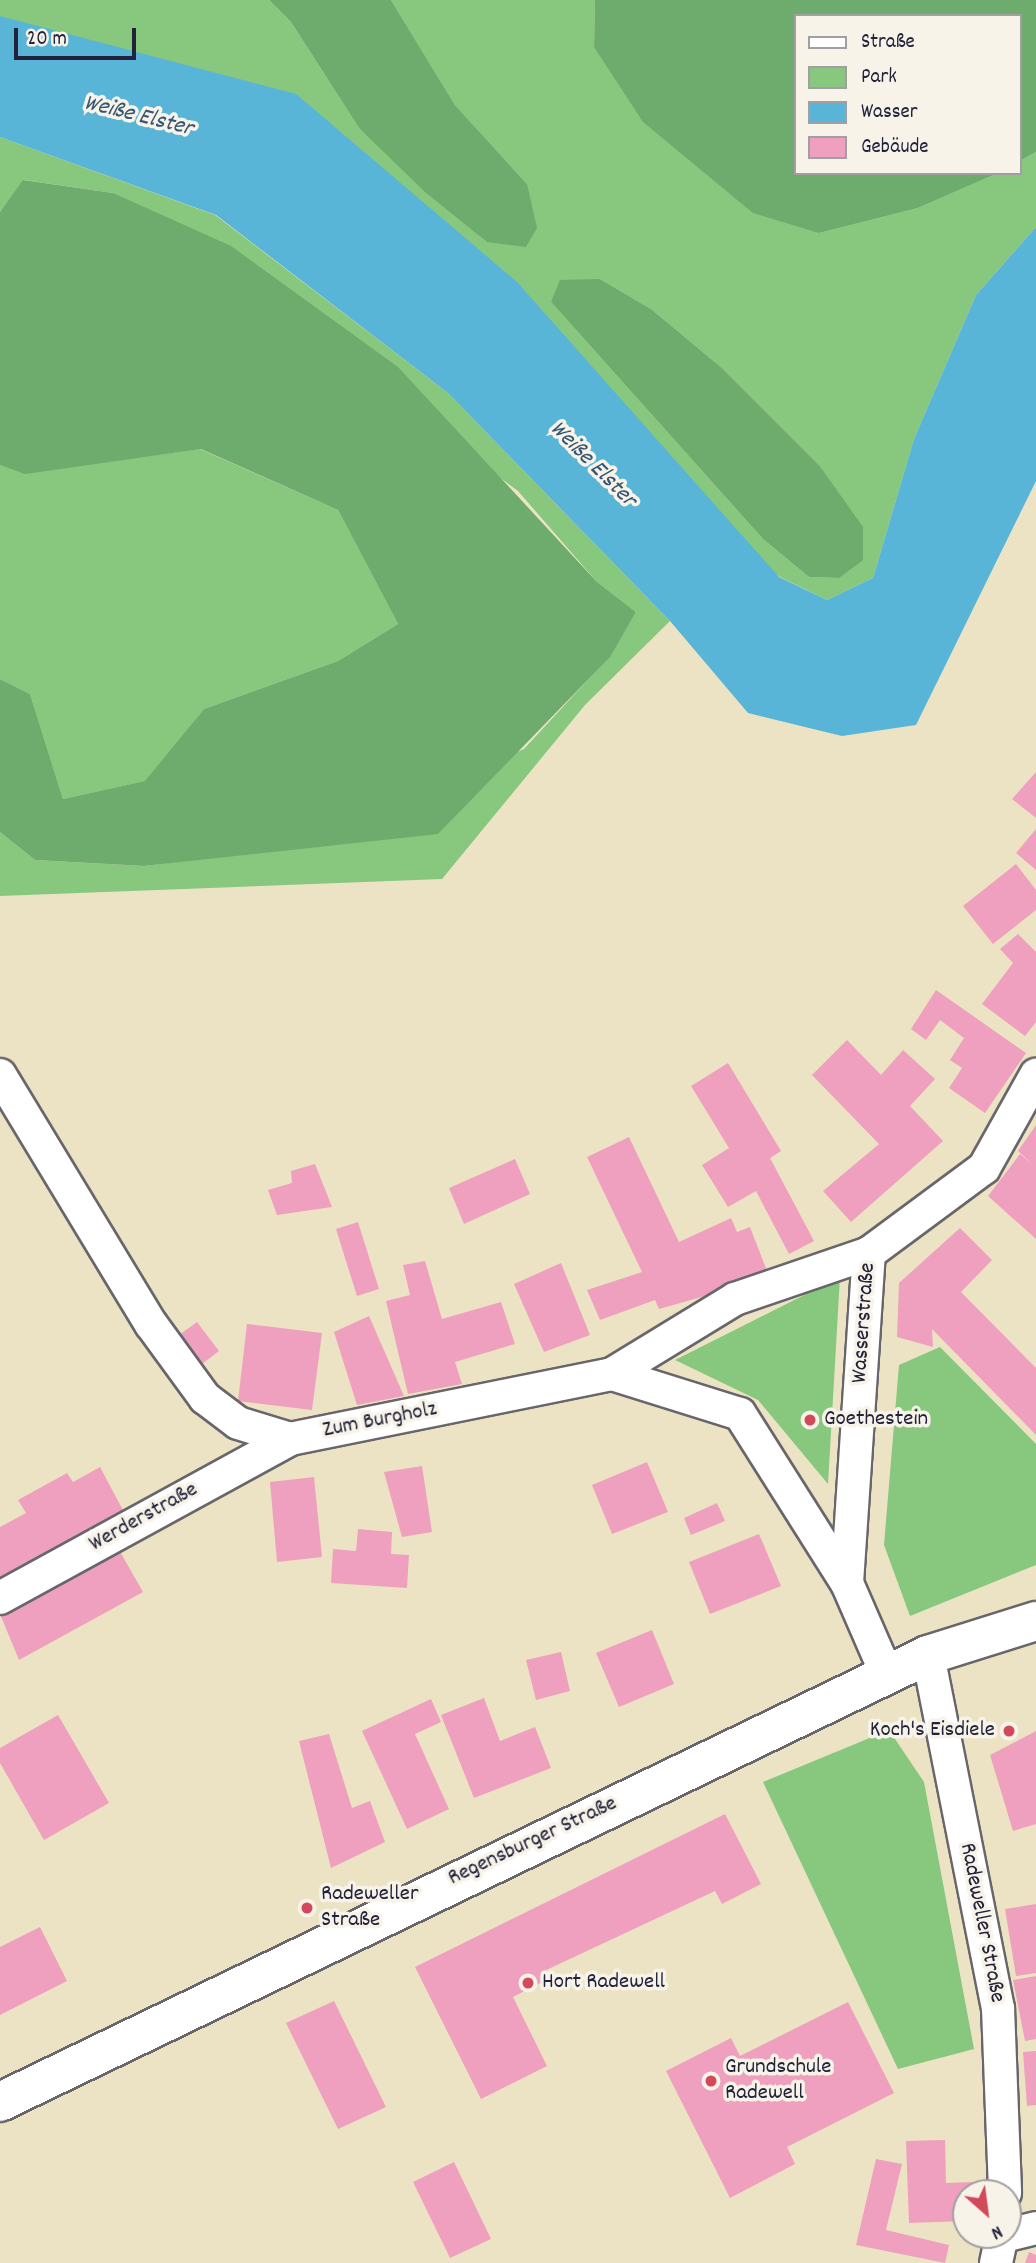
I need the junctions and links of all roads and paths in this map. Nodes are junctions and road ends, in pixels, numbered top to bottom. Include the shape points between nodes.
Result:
1 (0, 1075) edge
2 (1036, 1075) edge
3 (869, 1253) junction
4 (612, 1374) junction
5 (290, 1439) junction
6 (847, 1583) junction
7 (0, 1598) edge
8 (1036, 1621) edge
9 (928, 1655) junction
10 (887, 1675) junction
11 (0, 2102) edge
12 (1004, 2179) edge

1 - 5 street, Zum Burgholz via 150,1324 205,1398 238,1423
2 - 3 street, Wasserstraße via 984,1168
3 - 4 street via 735,1299
3 - 6 street, Wasserstraße
4 - 5 street, Zum Burgholz
4 - 6 street, Zum Burgholz via 740,1414
5 - 7 street, Werderstraße
6 - 10 street, Wasserstraße
8 - 9 main road, Regensburger Straße
9 - 10 main road, Regensburger Straße
9 - 12 street, Radeweller Straße via 998,2008
10 - 11 main road, Regensburger Straße

